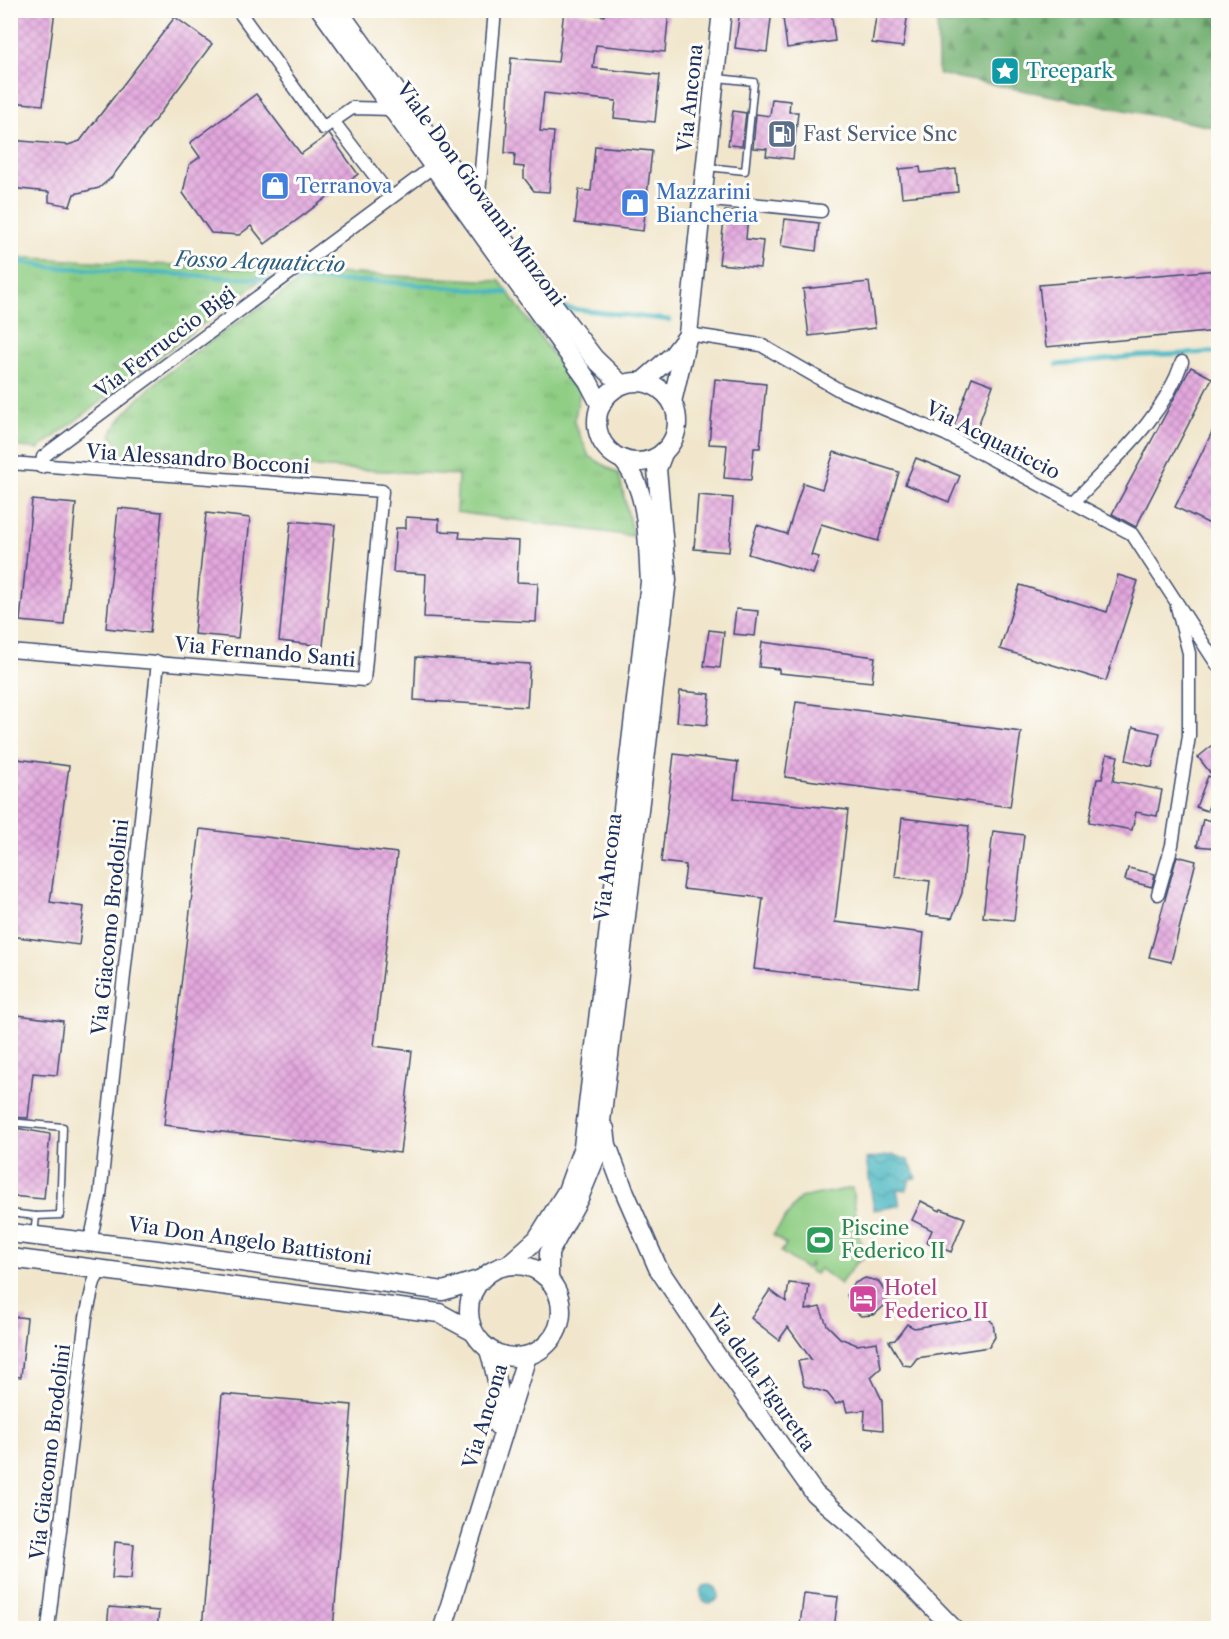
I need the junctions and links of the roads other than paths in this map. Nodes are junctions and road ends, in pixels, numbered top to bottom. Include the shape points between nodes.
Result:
1 (238, 10) edge
2 (321, 10) edge
3 (338, 10) edge
4 (495, 10) edge
5 (722, 10) edge
6 (715, 78) junction
7 (393, 109) junction
8 (333, 121) junction
9 (434, 166) junction
10 (706, 167) junction
11 (390, 197) junction
12 (702, 199) junction
13 (478, 205) junction
14 (821, 211) dead end
15 (688, 334) junction
16 (1182, 362) dead end
17 (642, 382) junction
18 (622, 385) junction
19 (672, 402) junction
20 (601, 406) junction
21 (664, 451) junction
22 (621, 458) junction
23 (10, 463) edge
24 (41, 467) junction
25 (382, 491) joint
26 (1073, 503) junction
27 (1173, 595) junction
28 (10, 651) edge
29 (158, 662) junction
30 (1218, 666) edge
31 (1158, 894) dead end
32 (603, 1109) junction
33 (10, 1122) edge
34 (10, 1213) edge
35 (36, 1216) junction
36 (10, 1233) edge
37 (34, 1236) junction
38 (95, 1243) junction
39 (10, 1258) edge
40 (508, 1265) junction
41 (92, 1268) junction
42 (481, 1279) junction
43 (549, 1279) junction
44 (472, 1331) junction
45 (489, 1350) junction
46 (527, 1356) junction
47 (486, 1489) junction
48 (48, 1629) edge
49 (443, 1629) edge
50 (953, 1629) edge

1 - 8 street via 323,128
2 - 7 main road, Viale Don Giovanni Minzoni
3 - 13 main road, Viale Don Giovanni Minzoni
4 - 13 street
5 - 6 main road, Via Ancona
6 - 10 main road, Via Ancona
6 - 10 lane via 754,82 751,113 745,171
7 - 8 street via 352,108
7 - 9 main road, Viale Don Giovanni Minzoni
8 - 11 street
9 - 11 street, Via Ferruccio Bigi
9 - 20 main road, Viale Don Giovanni Minzoni via 588,381
10 - 12 main road, Via Ancona
11 - 24 street, Via Ferruccio Bigi via 53,448 43,457
12 - 14 street
12 - 15 main road, Via Ancona
13 - 18 main road, Viale Don Giovanni Minzoni via 594,358
15 - 17 main road via 673,355
15 - 19 main road, Via Ancona
15 - 26 street, Via Acquaticcio via 761,345 841,391 945,434
16 - 26 street via 1169,393 1137,436
17 - 18 main road
17 - 19 main road via 659,388
18 - 20 main road
19 - 21 main road via 677,428
20 - 22 main road via 599,432 607,447
21 - 22 main road via 648,460
21 - 32 main road, Via Ancona via 657,469 666,580
22 - 40 main road, Via Ancona via 632,470 646,515 650,582 583,1147 567,1191 537,1239
23 - 24 street, Via Alessandro Bocconi
24 - 25 street, Via Alessandro Bocconi
25 - 29 street, Via Fernando Santi via 364,680
26 - 27 street, Via Acquaticcio via 1132,534
27 - 30 street, Via Acquaticcio
27 - 31 street via 1189,653 1190,736 1172,845
28 - 29 street, Via Fernando Santi
29 - 38 street, Via Giacomo Brodolini
32 - 43 main road, Via Ancona via 597,1154 549,1253
32 - 50 main road, Via della Figuretta via 607,1145 658,1268 815,1494 857,1530
33 - 35 lane via 63,1127 60,1215
34 - 35 lane
35 - 37 lane
36 - 37 main road, Via Don Angelo Battistoni
37 - 38 main road, Via Don Angelo Battistoni
38 - 42 main road, Via Don Angelo Battistoni via 443,1292
39 - 41 main road
40 - 42 main road, Via Ancona
40 - 43 main road via 530,1267
41 - 44 main road via 439,1313
41 - 48 street, Via Giacomo Brodolini
42 - 44 main road via 469,1304
43 - 46 main road, Via Ancona via 560,1298 561,1320 552,1339
44 - 45 main road, Via Ancona
45 - 46 main road, Via Ancona via 507,1357
45 - 47 main road, Via Ancona via 501,1403
46 - 47 main road, Via Ancona
47 - 49 main road, Via Ancona

